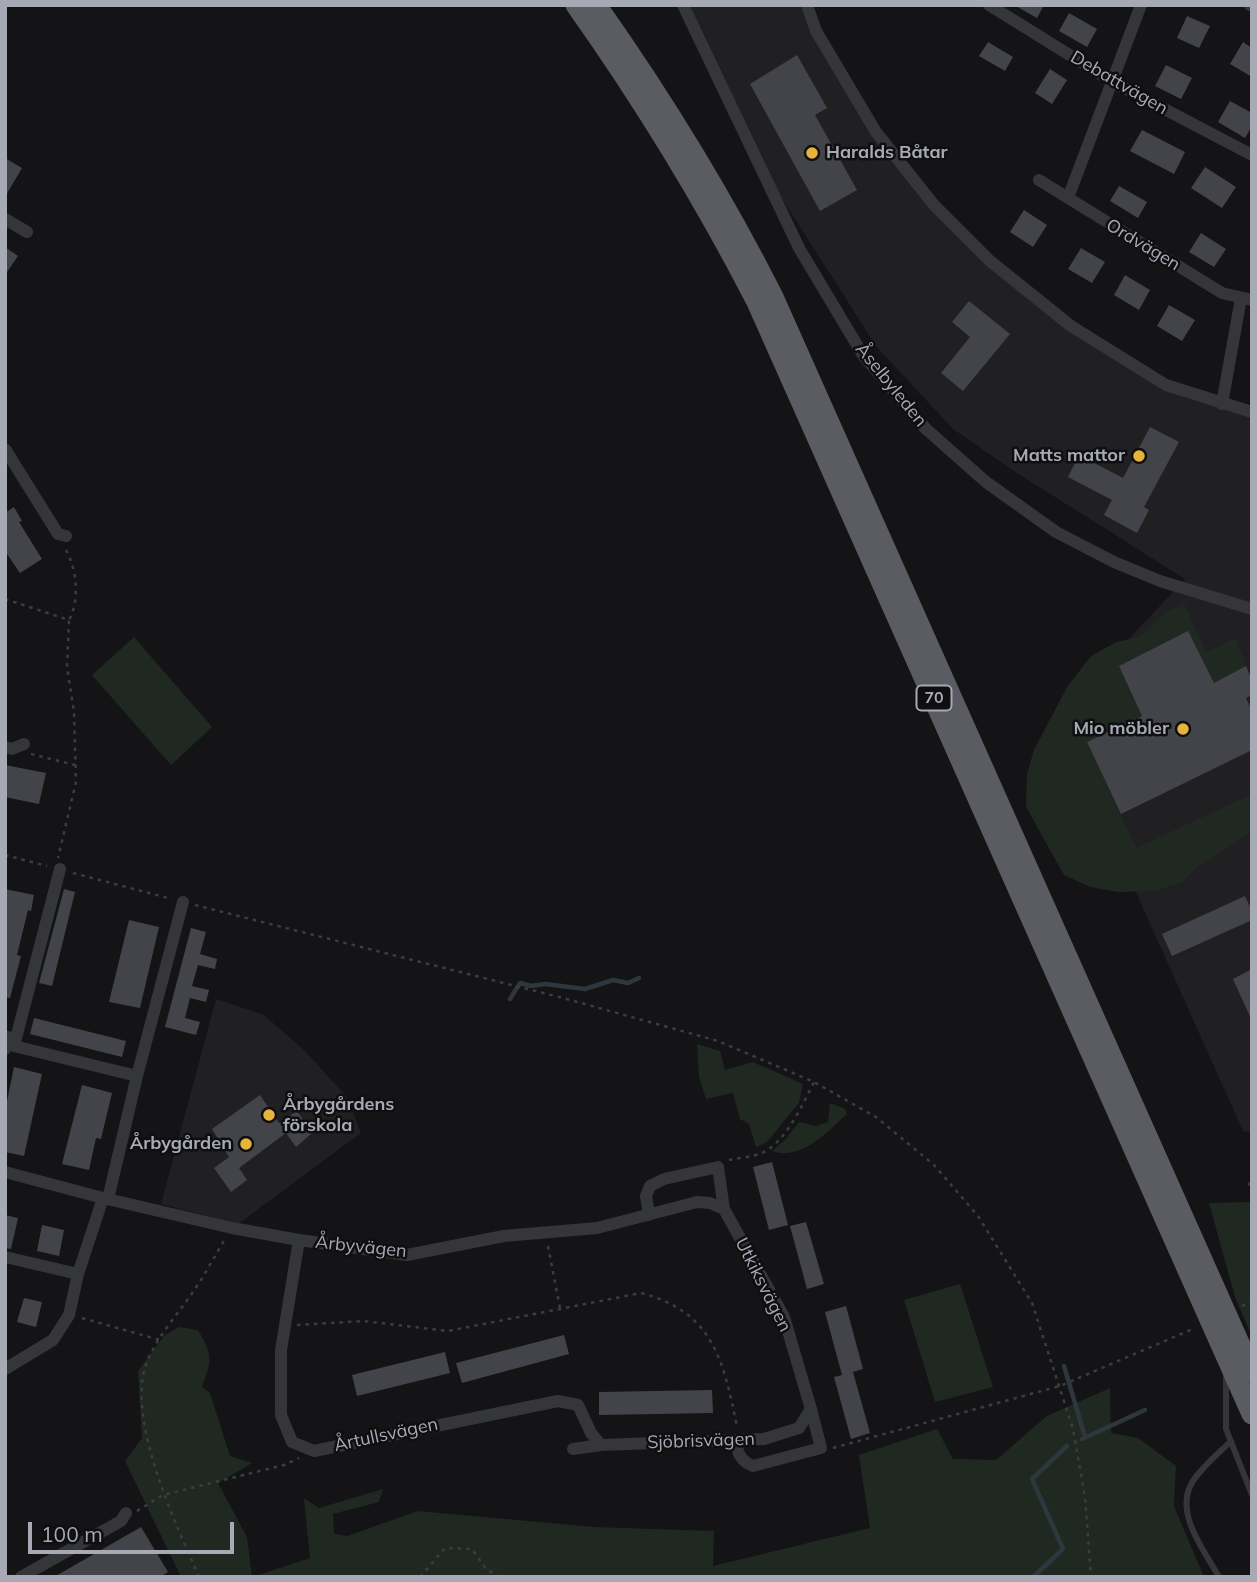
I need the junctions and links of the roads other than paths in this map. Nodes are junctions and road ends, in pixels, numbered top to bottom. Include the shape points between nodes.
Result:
1 (576, 5) edge
2 (596, 5) edge
3 (683, 5) edge
4 (807, 5) edge
5 (989, 5) edge
6 (1142, 5) edge
7 (1113, 82) junction
8 (1252, 155) edge
9 (1039, 180) dead end
10 (1068, 198) junction
11 (5, 219) edge
12 (27, 232) dead end
13 (1246, 299) edge
14 (1222, 404) junction
15 (1252, 412) edge
16 (5, 449) edge
17 (62, 536) road end
18 (1252, 609) edge
19 (60, 869) road end
20 (183, 902) road end
21 (8, 1042) edge
22 (137, 1076) junction
23 (5, 1172) edge
24 (106, 1198) junction
25 (723, 1209) junction
26 (649, 1215) junction
27 (299, 1240) junction
28 (5, 1257) edge
29 (78, 1274) junction
30 (1227, 1358) junction
31 (5, 1369) edge
32 (1252, 1372) edge
33 (811, 1409) junction
34 (1252, 1414) edge
35 (737, 1440) junction
36 (1231, 1441) junction
37 (601, 1445) junction
38 (573, 1449) dead end
39 (1252, 1494) edge
40 (123, 1517) road end
41 (20, 1577) edge
42 (1219, 1577) edge

1 - 30 highway, 70 via 652,115 757,302
2 - 32 highway, 70 via 664,103 736,224 773,297
3 - 18 street, Åselbyleden via 799,248 863,355 925,428 986,482 1056,533 1160,581
4 - 14 street via 816,31 876,132 934,205 990,261 1071,326 1166,385
5 - 7 street, Debattvägen
6 - 7 street
7 - 8 street, Debattvägen
7 - 10 street
9 - 10 street, Ordvägen
10 - 13 street, Ordvägen via 1222,293
11 - 12 street
13 - 14 street
14 - 15 street
16 - 17 street
19 - 21 street
20 - 22 street
21 - 22 street
22 - 24 street
23 - 24 street, Årbyvägen
24 - 27 street, Årbyvägen
24 - 29 street
25 - 26 street, Årbyvägen via 697,1202
25 - 26 street via 718,1167 650,1186 646,1195
25 - 33 street, Utkiksvägen via 783,1317
26 - 27 street, Årbyvägen via 597,1228 504,1236 407,1255
27 - 37 street, Årtullsvägen via 281,1350 281,1415 292,1443 314,1451 558,1401 578,1405
28 - 29 street
29 - 31 street via 69,1315 53,1340
30 - 34 highway, 70
30 - 36 lane via 1226,1429
33 - 35 street, Sjöbrisvägen via 799,1428 764,1439
33 - 35 street, Utkiksvägen via 821,1448 753,1466 738,1454
35 - 37 street, Sjöbrisvägen
36 - 39 lane
36 - 42 lane via 1194,1480 1187,1502 1191,1525
37 - 38 street, Sjöbrisvägen
40 - 41 street

